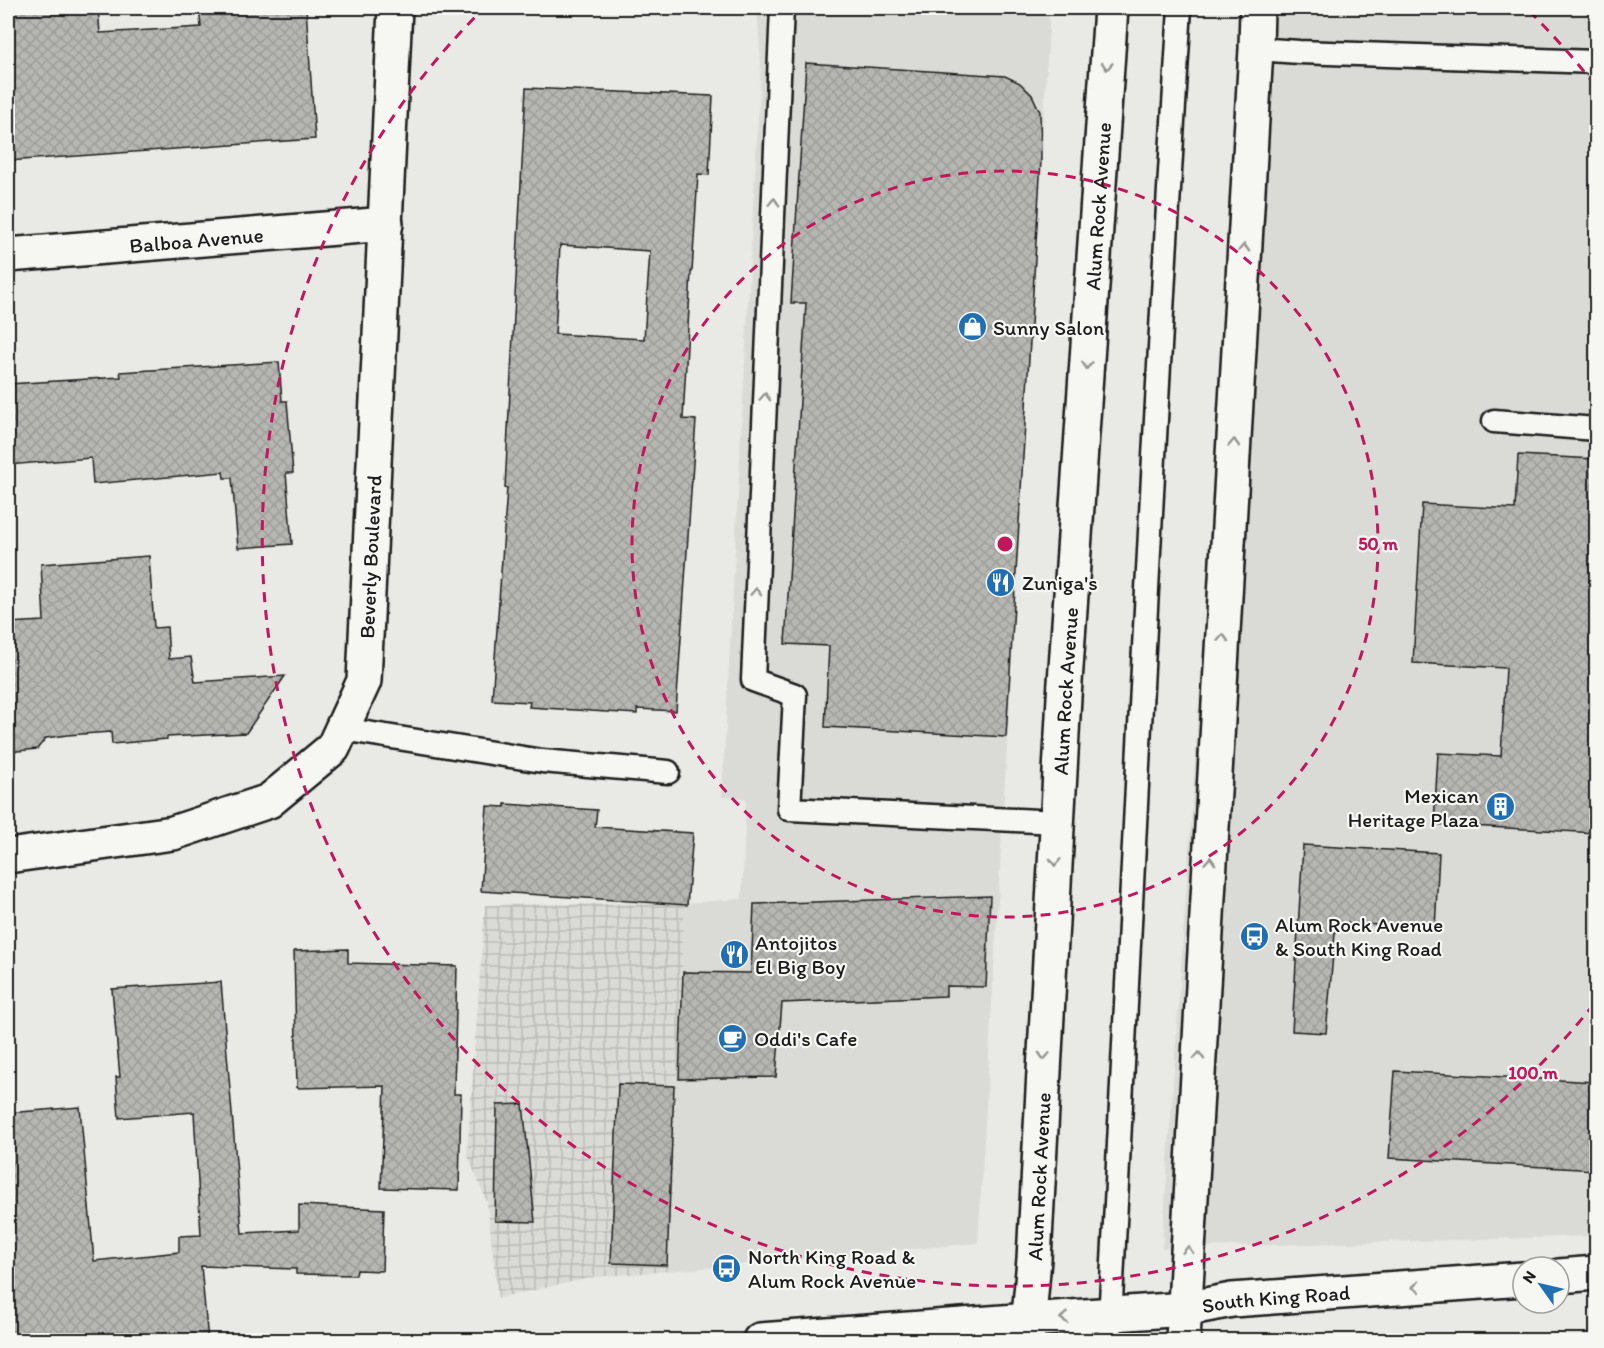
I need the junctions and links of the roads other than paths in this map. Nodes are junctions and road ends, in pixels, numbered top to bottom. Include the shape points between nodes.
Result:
1 (395, 8) edge
2 (782, 8) edge
3 (1111, 8) edge
4 (1180, 8) edge
5 (1257, 8) edge
6 (1256, 49) junction
7 (1596, 62) edge
8 (386, 224) junction
9 (8, 255) edge
10 (1494, 421) dead end
11 (1596, 429) edge
12 (342, 729) junction
13 (668, 772) dead end
14 (1058, 822) junction
15 (8, 856) edge
16 (1596, 1273) edge
17 (1571, 1275) edge
18 (1511, 1280) edge
19 (1184, 1325) edge
20 (1110, 1327) edge
21 (1028, 1330) edge
22 (760, 1341) edge

1 - 8 main road, Beverly Boulevard
14 -> 2 lane via 789,809 795,695 753,680
3 -> 14 main road, Alum Rock Avenue
4 - 20 lane
5 - 6 main road
6 - 7 lane
19 -> 6 main road
8 - 9 main road, Balboa Avenue
8 - 12 main road, Beverly Boulevard via 364,681
10 - 11 lane
12 - 13 lane via 542,761
12 - 15 main road, Beverly Boulevard via 333,748 269,801 173,833
14 -> 21 main road, Alum Rock Avenue
16 - 17 main road
18 -> 19 main road, South King Road via 1232,1300
19 - 20 main road, South King Road
20 -> 21 main road, South King Road
21 - 22 main road, South King Road

